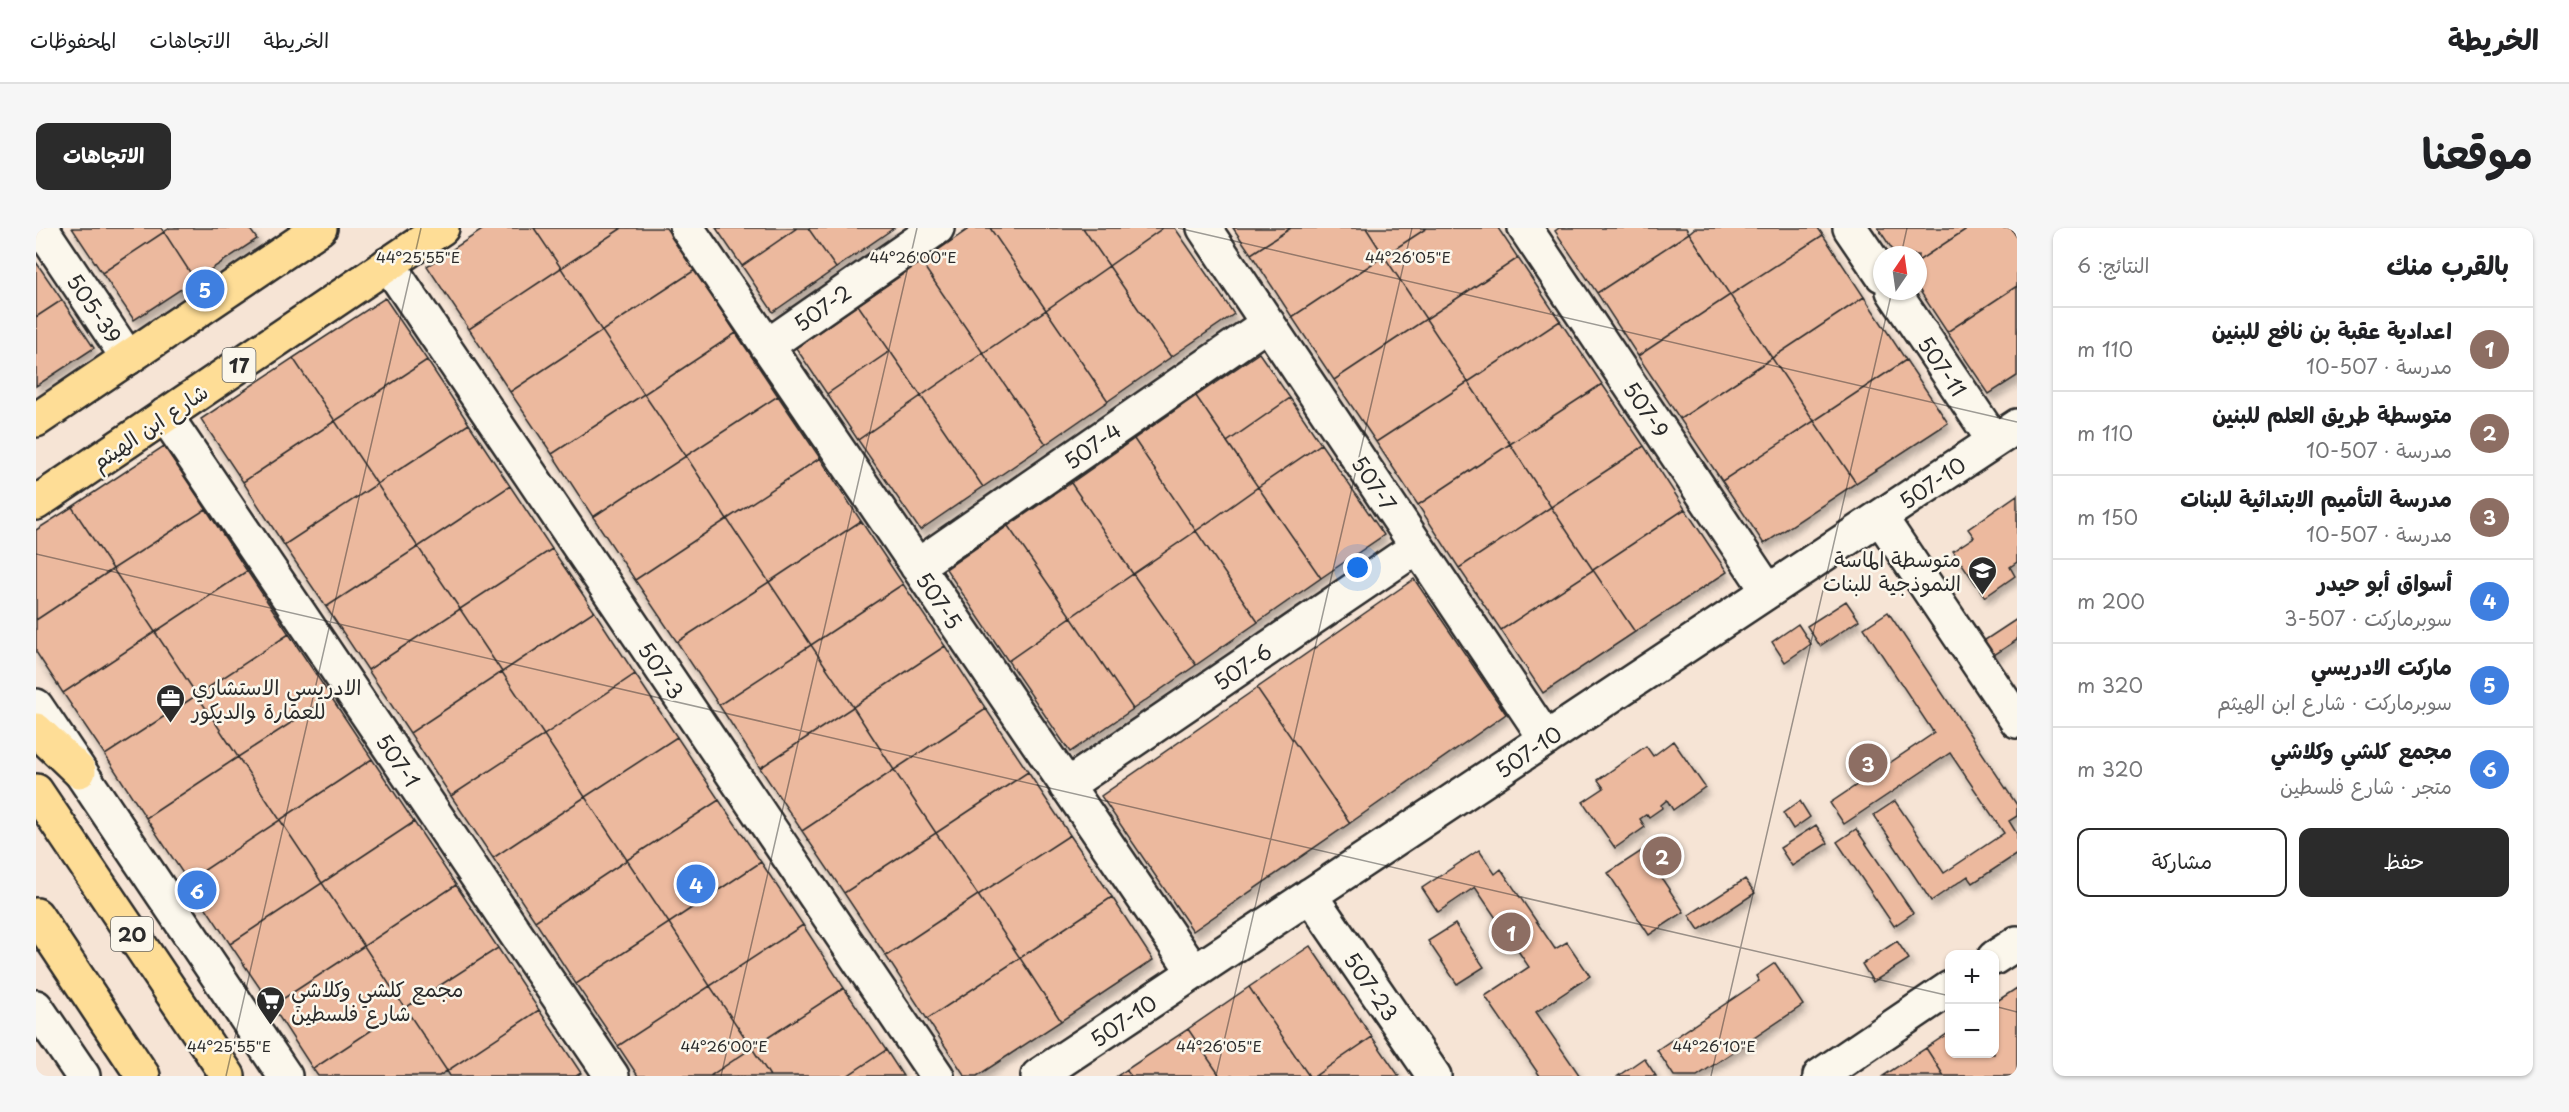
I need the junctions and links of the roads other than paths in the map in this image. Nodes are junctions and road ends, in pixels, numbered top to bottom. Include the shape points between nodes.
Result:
1 (41, 228) edge
2 (442, 228) edge
3 (687, 228) edge
4 (937, 228) edge
5 (1204, 228) edge
6 (1525, 228) edge
7 (1850, 228) edge
8 (301, 233) edge
9 (1873, 262) edge
10 (388, 264) junction
11 (1900, 300) edge
12 (1268, 324) junction
13 (767, 346) junction
14 (128, 358) junction
15 (165, 415) junction
16 (36, 420) edge
17 (2005, 433) edge
18 (36, 503) edge
19 (1880, 517) junction
20 (1417, 546) junction
21 (916, 566) junction
22 (1768, 591) junction
23 (36, 706) edge
24 (2017, 721) edge
25 (36, 730) edge
26 (1546, 739) junction
27 (79, 771) junction
28 (1066, 786) junction
29 (36, 791) edge
30 (1310, 895) junction
31 (36, 915) edge
32 (1194, 972) junction
33 (1945, 991) edge
34 (36, 1006) edge
35 (83, 1076) edge
36 (143, 1076) edge
37 (228, 1076) edge
38 (285, 1076) edge
39 (612, 1076) edge
40 (937, 1076) edge
41 (1038, 1076) edge
42 (1434, 1076) edge
43 (1820, 1076) edge

1 - 14 street, 505-39
2 - 10 main road, شارع ابن الهيثم / 17
3 - 13 street, 507-5
4 - 13 street, 507-2
5 - 12 street, 507-7
6 - 22 street, 507-9
7 - 9 street
8 - 14 main road
10 - 15 main road, شارع ابن الهيثم / 17
10 - 40 street, 507-3
11 - 17 street, 507-11
12 - 20 street, 507-7
12 - 21 street, 507-4
13 - 21 street, 507-5
14 - 16 main road
15 - 18 main road, شارع ابن الهيثم / 17
15 - 39 street, 507-1
17 - 19 street, 507-10
19 - 22 street, 507-10
19 - 24 street
20 - 26 street, 507-7
20 - 28 street, 507-6
21 - 28 street, 507-5
22 - 26 street, 507-10
23 - 27 street
25 - 27 main road
26 - 30 street, 507-10
27 - 38 street
28 - 32 street, 507-5
29 - 37 main road, 20
30 - 32 street, 507-10
30 - 42 street, 507-23
31 - 36 main road
32 - 41 street, 507-10
33 - 43 street
34 - 35 street

